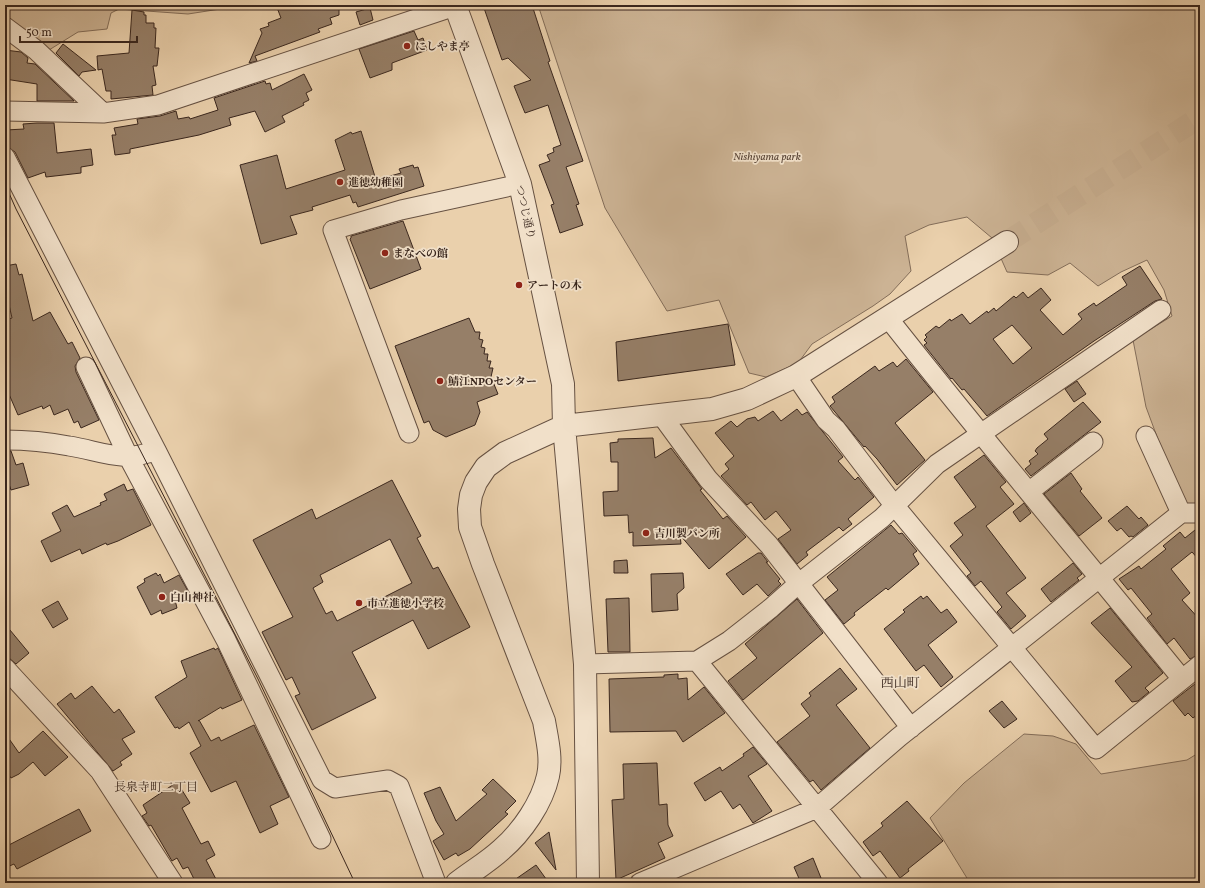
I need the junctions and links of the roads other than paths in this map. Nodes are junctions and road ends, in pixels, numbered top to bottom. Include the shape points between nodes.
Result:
1 (455, 5) edge
2 (5, 27) edge
3 (5, 111) edge
4 (103, 113) junction
5 (5, 157) edge
6 (520, 184) junction
7 (1006, 242) tunnel mouth
8 (1161, 310) dead end
9 (888, 318) junction
10 (86, 366) dead end
11 (796, 376) junction
12 (662, 416) junction
13 (564, 426) junction
14 (409, 433) dead end
15 (980, 435) junction
16 (1146, 436) dead end
17 (5, 440) edge
18 (1093, 442) dead end
19 (156, 450) junction
20 (129, 458) junction
21 (1030, 491) junction
22 (894, 504) junction
23 (1181, 512) junction
24 (1200, 513) edge
25 (1099, 577) junction
26 (798, 584) junction
27 (1013, 647) junction
28 (697, 661) junction
29 (585, 664) junction
30 (1200, 665) edge
31 (5, 668) edge
32 (1182, 679) junction
33 (911, 728) junction
34 (817, 808) junction
35 (321, 839) dead end
36 (173, 883) edge
37 (436, 883) edge
38 (457, 883) edge
39 (588, 883) edge
40 (640, 883) edge
41 (878, 883) edge

1 - 4 street via 158,104
1 - 6 street, つつじ通り
2 - 4 street via 36,50
3 - 4 street
5 - 19 street
6 - 13 street, つつじ通り via 563,384
6 - 14 street via 401,210 332,230
7 - 9 street
8 - 15 street
9 - 11 street
9 - 15 street
10 - 20 street
11 - 12 street via 747,399 712,409
11 - 22 street via 826,420 836,429
12 - 13 street
12 - 26 street via 708,479 769,545
13 - 29 street, つつじ通り
13 - 38 street via 505,453 486,467 471,495 468,509 470,527 544,721 549,746 548,775 538,804 519,830 501,850
15 - 21 street
15 - 22 street via 937,464
16 - 23 street
17 - 20 street via 69,445
18 - 21 street
19 - 20 street via 143,456
19 - 37 street via 322,780 335,788 388,780 399,786
20 - 35 street via 226,640
21 - 25 street
22 - 26 street via 882,518
22 - 27 street
23 - 24 street
23 - 25 street
25 - 27 street
25 - 32 street
26 - 28 street via 729,641
26 - 33 street
27 - 32 street via 1096,749
27 - 33 street
28 - 29 street
28 - 34 street
29 - 39 street, つつじ通り
30 - 32 street
31 - 36 street via 100,771
33 - 34 street
34 - 40 street
34 - 41 street

